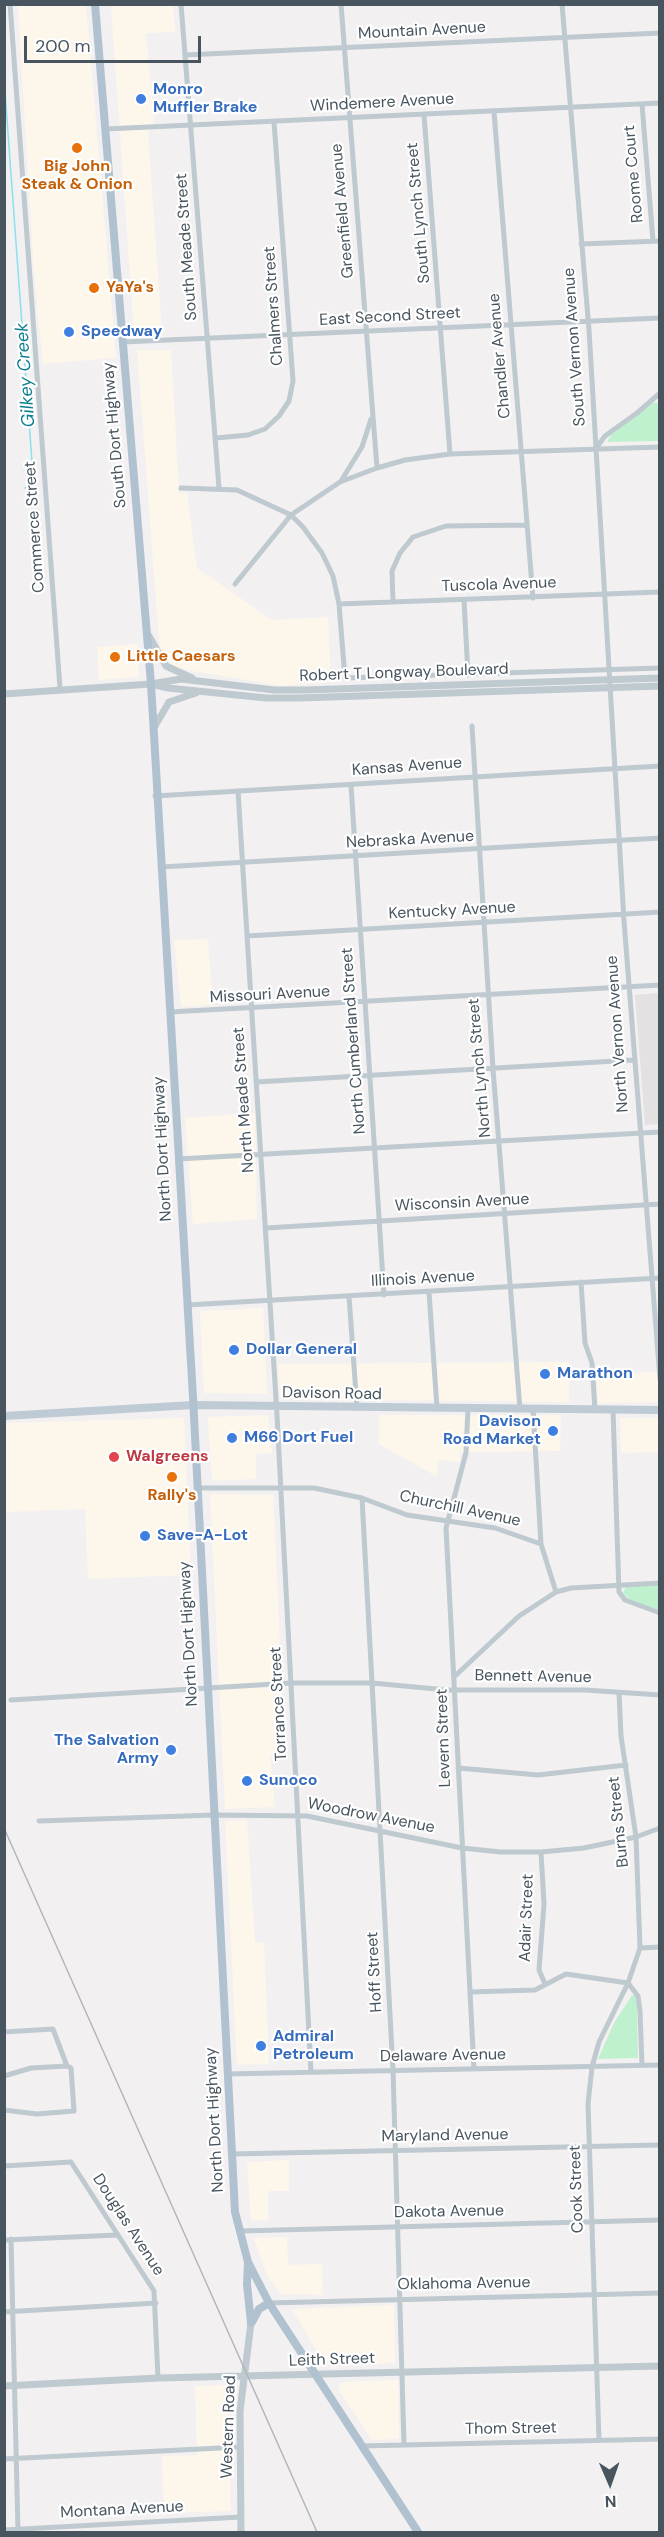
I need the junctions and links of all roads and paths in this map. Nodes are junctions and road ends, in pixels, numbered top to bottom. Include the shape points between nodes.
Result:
1 (10, 4) edge
2 (95, 4) edge
3 (181, 4) edge
4 (340, 4) edge
5 (562, 4) edge
6 (660, 33) edge
7 (565, 37) junction
8 (344, 48) junction
9 (185, 55) junction
10 (660, 103) edge
11 (642, 104) junction
12 (570, 108) junction
13 (494, 112) junction
14 (424, 115) junction
15 (349, 118) junction
16 (274, 122) junction
17 (191, 125) junction
18 (106, 129) junction
19 (656, 241) edge
20 (581, 244) junction
21 (660, 318) edge
22 (588, 321) junction
23 (511, 325) junction
24 (441, 328) junction
25 (366, 331) junction
26 (290, 335) junction
27 (208, 338) junction
28 (123, 342) junction
29 (660, 393) edge
30 (372, 416) junction
31 (216, 438) junction
32 (660, 447) edge
33 (596, 449) junction
34 (522, 451) junction
35 (450, 454) junction
36 (377, 468) junction
37 (340, 482) junction
38 (181, 488) dead end
39 (219, 488) junction
40 (291, 515) junction
41 (527, 525) junction
42 (235, 584) dead end
43 (660, 592) edge
44 (604, 595) junction
45 (533, 598) junction
46 (464, 600) junction
47 (393, 601) junction
48 (339, 604) junction
49 (147, 632) junction
50 (660, 668) edge
51 (608, 670) junction
52 (468, 675) junction
53 (660, 678) edge
54 (197, 680) junction
55 (151, 684) junction
56 (609, 684) junction
57 (660, 686) edge
58 (60, 688) junction
59 (309, 690) junction
60 (218, 691) junction
61 (4, 694) edge
62 (316, 697) junction
63 (472, 726) dead end
64 (153, 735) junction
65 (660, 766) edge
66 (614, 768) junction
67 (474, 777) junction
68 (351, 785) junction
69 (238, 791) junction
70 (155, 796) junction
71 (660, 838) edge
72 (619, 841) junction
73 (479, 850) junction
74 (356, 857) junction
75 (243, 864) junction
76 (161, 867) junction
77 (660, 912) edge
78 (623, 914) junction
79 (484, 923) junction
80 (361, 930) junction
81 (247, 936) junction
82 (660, 986) edge
83 (628, 987) junction
84 (488, 996) junction
85 (365, 1003) junction
86 (251, 1010) junction
87 (170, 1012) junction
88 (633, 1060) junction
89 (493, 1069) junction
90 (370, 1076) junction
91 (256, 1082) junction
92 (660, 1132) edge
93 (639, 1133) junction
94 (500, 1141) junction
95 (375, 1149) junction
96 (261, 1155) junction
97 (178, 1159) junction
98 (660, 1204) edge
99 (645, 1205) junction
100 (505, 1214) junction
101 (379, 1221) junction
102 (266, 1228) junction
103 (660, 1278) edge
104 (651, 1279) junction
105 (581, 1282) junction
106 (511, 1287) junction
107 (429, 1292) junction
108 (384, 1295) junction
109 (350, 1296) junction
110 (271, 1301) junction
111 (187, 1305) junction
112 (658, 1345) edge
113 (660, 1379) edge
114 (193, 1405) junction
115 (277, 1407) junction
116 (357, 1408) junction
117 (436, 1408) junction
118 (468, 1408) junction
119 (520, 1409) junction
120 (533, 1409) junction
121 (595, 1410) junction
122 (613, 1410) junction
123 (660, 1410) edge
124 (4, 1416) edge
125 (196, 1488) junction
126 (281, 1489) junction
127 (362, 1498) junction
128 (448, 1522) junction
129 (541, 1544) junction
130 (660, 1582) edge
131 (619, 1585) junction
132 (556, 1592) junction
133 (660, 1613) edge
134 (455, 1676) junction
135 (291, 1683) junction
136 (372, 1683) junction
137 (206, 1689) junction
138 (454, 1690) junction
139 (619, 1693) junction
140 (660, 1695) edge
141 (11, 1700) dead end
142 (626, 1765) junction
143 (458, 1768) junction
144 (214, 1815) junction
145 (298, 1816) junction
146 (39, 1821) dead end
147 (660, 1828) edge
148 (381, 1830) junction
149 (636, 1837) junction
150 (462, 1848) junction
151 (541, 1852) junction
152 (660, 1947) edge
153 (640, 1948) junction
154 (628, 1983) junction
155 (545, 1984) junction
156 (471, 1992) junction
157 (4, 2032) edge
158 (642, 2065) junction
159 (660, 2065) edge
160 (67, 2066) junction
161 (592, 2067) junction
162 (474, 2069) junction
163 (393, 2070) junction
164 (311, 2072) junction
165 (227, 2074) junction
166 (4, 2076) edge
167 (4, 2110) edge
168 (660, 2145) edge
169 (590, 2146) junction
170 (396, 2151) junction
171 (231, 2154) junction
172 (4, 2166) edge
173 (660, 2220) edge
174 (592, 2222) junction
175 (398, 2226) junction
176 (240, 2230) junction
177 (118, 2235) junction
178 (8, 2240) edge
179 (248, 2262) junction
180 (660, 2293) edge
181 (595, 2294) junction
182 (400, 2299) junction
183 (269, 2302) junction
184 (156, 2303) junction
185 (4, 2312) edge
186 (13, 2312) junction
187 (251, 2323) junction
188 (660, 2366) edge
189 (597, 2367) junction
190 (401, 2372) junction
191 (316, 2374) junction
192 (243, 2376) junction
193 (158, 2378) junction
194 (14, 2385) junction
195 (4, 2386) edge
196 (660, 2439) edge
197 (599, 2440) junction
198 (404, 2445) junction
199 (239, 2446) junction
200 (362, 2446) junction
201 (4, 2459) edge
202 (16, 2459) junction
203 (241, 2517) junction
204 (4, 2530) edge
205 (18, 2531) edge
206 (241, 2532) edge
207 (418, 2532) edge

1 - 58 street, Commerce Street
2 - 18 main road, South Dort Highway
3 - 9 street, South Meade Street
4 - 8 street, Greenfield Avenue
5 - 7 street, South Vernon Avenue
6 - 7 street, Mountain Avenue
7 - 8 street, Mountain Avenue
7 - 12 street, South Vernon Avenue
8 - 9 street, Mountain Avenue
8 - 15 street, Greenfield Avenue
9 - 17 street, South Meade Street
10 - 11 street, Windemere Avenue
11 - 12 street, Windemere Avenue
11 - 19 street, Roome Court
12 - 13 street, Windemere Avenue
12 - 20 street, South Vernon Avenue
13 - 14 street, Windemere Avenue
13 - 23 street, Chandler Avenue
14 - 15 street, Windemere Avenue
14 - 24 street, South Lynch Street
15 - 16 street, Windemere Avenue
15 - 25 street, Greenfield Avenue
16 - 17 street, Windemere Avenue
16 - 26 street, Chalmers Street
17 - 18 street, Windemere Avenue
17 - 27 street, South Meade Street
18 - 28 main road, South Dort Highway
19 - 20 street
20 - 22 street, South Vernon Avenue
21 - 22 street, East Second Street
22 - 23 street, East Second Street
22 - 33 street, South Vernon Avenue
23 - 24 street, East Second Street
23 - 34 street, Chandler Avenue
24 - 25 street, East Second Street
24 - 35 street, South Lynch Street
25 - 26 street, East Second Street
25 - 30 street, Greenfield Avenue
26 - 27 street, East Second Street
26 - 31 street, Chalmers Street via 293,381 289,401 279,416 265,429 248,435
27 - 28 street, East Second Street
27 - 31 street, South Meade Street
28 - 49 main road, South Dort Highway
29 - 33 street via 604,436
30 - 36 street, Greenfield Avenue
30 - 37 street, Greenfield Avenue via 362,447
31 - 39 street, South Meade Street
32 - 33 street
33 - 34 street
33 - 44 street, South Vernon Avenue
34 - 35 street
34 - 41 street, Chandler Avenue
35 - 36 street
36 - 37 street
37 - 40 street
38 - 39 street
39 - 40 street via 256,497
40 - 42 street
40 - 48 street via 322,553 333,576
41 - 45 street, Chandler Avenue
41 - 47 street via 446,526 414,537 400,553 393,571
43 - 44 street, Tuscola Avenue
44 - 45 street, Tuscola Avenue
44 - 51 street, South Vernon Avenue
45 - 46 street, Tuscola Avenue
46 - 47 street, Tuscola Avenue
46 - 52 street
47 - 48 street, Tuscola Avenue
48 - 52 street via 345,678
49 - 54 street via 166,666
49 - 55 main road, South Dort Highway
50 - 51 street
51 - 52 street
51 - 56 street, South Vernon Avenue
53 - 56 street, Robert T Longway Boulevard
54 - 55 street, Robert T Longway Boulevard via 170,679
54 - 59 street, Robert T Longway Boulevard via 274,690
55 - 58 street, Robert T Longway Boulevard
55 - 60 street, Robert T Longway Boulevard
55 - 64 main road, North Dort Highway
56 - 57 street, Robert T Longway Boulevard
56 - 59 street, Robert T Longway Boulevard
56 - 62 street, Robert T Longway Boulevard
56 - 66 street, North Vernon Avenue
58 - 61 street, Robert T Longway Boulevard
59 - 62 street
60 - 62 street, Robert T Longway Boulevard via 266,698
60 - 64 street via 174,698 161,711
63 - 67 street, North Lynch Street
64 - 70 main road, North Dort Highway
65 - 66 street, Kansas Avenue
66 - 67 street, Kansas Avenue
66 - 72 street, North Vernon Avenue
67 - 68 street, Kansas Avenue
67 - 73 street, North Lynch Street
68 - 69 street, Kansas Avenue
68 - 74 street, North Cumberland Street
69 - 70 street, Kansas Avenue
69 - 75 street, North Meade Street
70 - 76 main road, North Dort Highway
71 - 72 street, Nebraska Avenue
72 - 73 street, Nebraska Avenue
72 - 78 street, North Vernon Avenue
73 - 74 street, Nebraska Avenue
73 - 79 street, North Lynch Street
74 - 75 street, Nebraska Avenue
74 - 80 street, North Cumberland Street
75 - 76 street, Nebraska Avenue
75 - 81 street, North Meade Street
76 - 87 main road, North Dort Highway
77 - 78 street, Kentucky Avenue
78 - 79 street, Kentucky Avenue
78 - 83 street, North Vernon Avenue
79 - 80 street, Kentucky Avenue
79 - 84 street, North Lynch Street
80 - 81 street, Kentucky Avenue
80 - 85 street, North Cumberland Street
81 - 86 street, North Meade Street
82 - 83 street, Missouri Avenue
83 - 84 street, Missouri Avenue
83 - 88 street, North Vernon Avenue
84 - 85 street, Missouri Avenue
84 - 89 street, North Lynch Street
85 - 86 street, Missouri Avenue
85 - 90 street, North Cumberland Street
86 - 87 street, Missouri Avenue
86 - 91 street, North Meade Street
87 - 97 main road, North Dort Highway
88 - 89 street
88 - 93 street, North Vernon Avenue
89 - 90 street
89 - 94 street, North Lynch Street
90 - 91 street
90 - 95 street, North Cumberland Street
91 - 96 street, North Meade Street
92 - 93 street
93 - 94 street
93 - 99 street, North Vernon Avenue
94 - 95 street
94 - 100 street, North Lynch Street
95 - 96 street
95 - 101 street, North Cumberland Street
96 - 97 street
96 - 102 street, North Meade Street
97 - 111 main road, North Dort Highway
98 - 99 street, Wisconsin Avenue
99 - 100 street, Wisconsin Avenue
99 - 104 street, North Vernon Avenue
100 - 101 street, Wisconsin Avenue
100 - 106 street, North Lynch Street
101 - 102 street, Wisconsin Avenue
101 - 108 street, North Cumberland Street
102 - 110 street, North Meade Street
103 - 104 street, Illinois Avenue
104 - 105 street, Illinois Avenue
104 - 112 street, North Vernon Avenue
105 - 106 street, Illinois Avenue
105 - 121 street
106 - 107 street, Illinois Avenue
106 - 119 street, North Lynch Street
107 - 108 street, Illinois Avenue
107 - 117 street
108 - 109 street, Illinois Avenue
109 - 110 street, Illinois Avenue
109 - 116 street
110 - 111 street, Illinois Avenue
110 - 115 street, North Meade Street
111 - 114 main road, North Dort Highway
112 - 113 street, North Vernon Avenue
114 - 115 main road, Davison Road
114 - 124 main road, Davison Road
114 - 125 main road, North Dort Highway
115 - 116 main road, Davison Road
115 - 126 street, Torrance Street
116 - 117 main road, Davison Road
117 - 118 main road, Davison Road
118 - 119 main road, Davison Road
118 - 128 street, Levern Street via 466,1453
119 - 120 main road, Davison Road
120 - 121 main road, Davison Road
120 - 129 street
121 - 122 main road, Davison Road
122 - 123 main road, Davison Road
122 - 131 street
125 - 126 street, Churchill Avenue
125 - 137 main road, North Dort Highway
126 - 127 street, Churchill Avenue via 314,1488
126 - 135 street, Torrance Street
127 - 128 street, Churchill Avenue via 407,1515
127 - 136 street, Hoff Street
128 - 129 street, Churchill Avenue via 495,1528
128 - 134 street, Levern Street
129 - 132 street
130 - 131 street
131 - 132 street
131 - 133 street via 625,1600
132 - 134 street via 519,1616
134 - 138 street, Levern Street
135 - 136 street, Bennett Avenue
135 - 137 street, Bennett Avenue
135 - 145 street, Torrance Street
136 - 138 street, Bennett Avenue
136 - 148 street, Hoff Street
137 - 141 street, Bennett Avenue
137 - 144 main road, North Dort Highway
138 - 139 street, Bennett Avenue
138 - 143 street, Levern Street
139 - 140 street, Bennett Avenue
139 - 142 street, Burns Street
142 - 143 street via 538,1775
142 - 149 street, Burns Street
143 - 150 street, Levern Street
144 - 145 street, Woodrow Avenue
144 - 146 street, Woodrow Avenue
144 - 165 main road, North Dort Highway
145 - 148 street, Woodrow Avenue via 322,1817
145 - 164 street, Torrance Street
147 - 149 street, Woodrow Avenue
148 - 150 street, Woodrow Avenue
148 - 163 street, Hoff Street
149 - 151 street, Woodrow Avenue
149 - 153 street, Burns Street
150 - 151 street, Woodrow Avenue
150 - 156 street, Levern Street
151 - 155 street, Adair Street via 544,1904 539,1970
152 - 153 street
153 - 154 street, Cook Street
154 - 155 street via 566,1974
154 - 158 street via 638,1996
154 - 161 street, Cook Street via 599,2042
155 - 156 street via 535,1990
156 - 162 street, Levern Street
157 - 160 street via 53,2029
158 - 159 street, Delaware Avenue
158 - 161 street, Delaware Avenue
160 - 166 street via 31,2068
160 - 167 street via 71,2068 74,2111 37,2114
161 - 162 street, Delaware Avenue
161 - 169 street, Cook Street via 588,2104
162 - 163 street, Delaware Avenue
163 - 164 street, Delaware Avenue
163 - 170 street, Hoff Street
164 - 165 street, Delaware Avenue
165 - 171 main road, North Dort Highway
168 - 169 street, Maryland Avenue
169 - 170 street, Maryland Avenue
169 - 174 street, Cook Street
170 - 171 street, Maryland Avenue
170 - 175 street, Hoff Street
171 - 176 main road, North Dort Highway
172 - 177 street, Douglas Avenue via 71,2162
173 - 174 street, Dakota Avenue
174 - 175 street, Dakota Avenue
174 - 181 street, Cook Street
175 - 176 street, Dakota Avenue
175 - 182 street, Hoff Street
176 - 179 main road, North Dort Highway
177 - 178 street
177 - 184 street, Douglas Avenue via 154,2291
178 - 186 street
179 - 183 main road, North Dort Highway
179 - 187 main road via 246,2284
180 - 181 street, Oklahoma Avenue
181 - 182 street, Oklahoma Avenue
181 - 189 street, Cook Street
182 - 183 street, Oklahoma Avenue
182 - 190 street, Hoff Street
183 - 187 main road via 259,2309
183 - 191 main road, North Dort Highway
184 - 186 street
184 - 193 street, Douglas Avenue
185 - 186 street
186 - 194 street
187 - 192 street, Western Road
188 - 189 street, Leith Street
189 - 190 street, Leith Street
189 - 197 street, Cook Street
190 - 191 street, Leith Street
190 - 198 street, Hoff Street
191 - 192 street, Leith Street
191 - 200 main road, North Dort Highway
192 - 193 street, Leith Street
192 - 199 street, Western Road
193 - 194 street, Leith Street
194 - 195 street, Leith Street
194 - 202 street
196 - 197 street, Thom Street
197 - 198 street, Thom Street
198 - 200 street, Thom Street
199 - 202 street
199 - 203 street, Western Road
200 - 207 main road, North Dort Highway
201 - 202 street
202 - 205 street
203 - 205 street, Montana Avenue
203 - 206 street, Western Road
204 - 205 street, Montana Avenue

